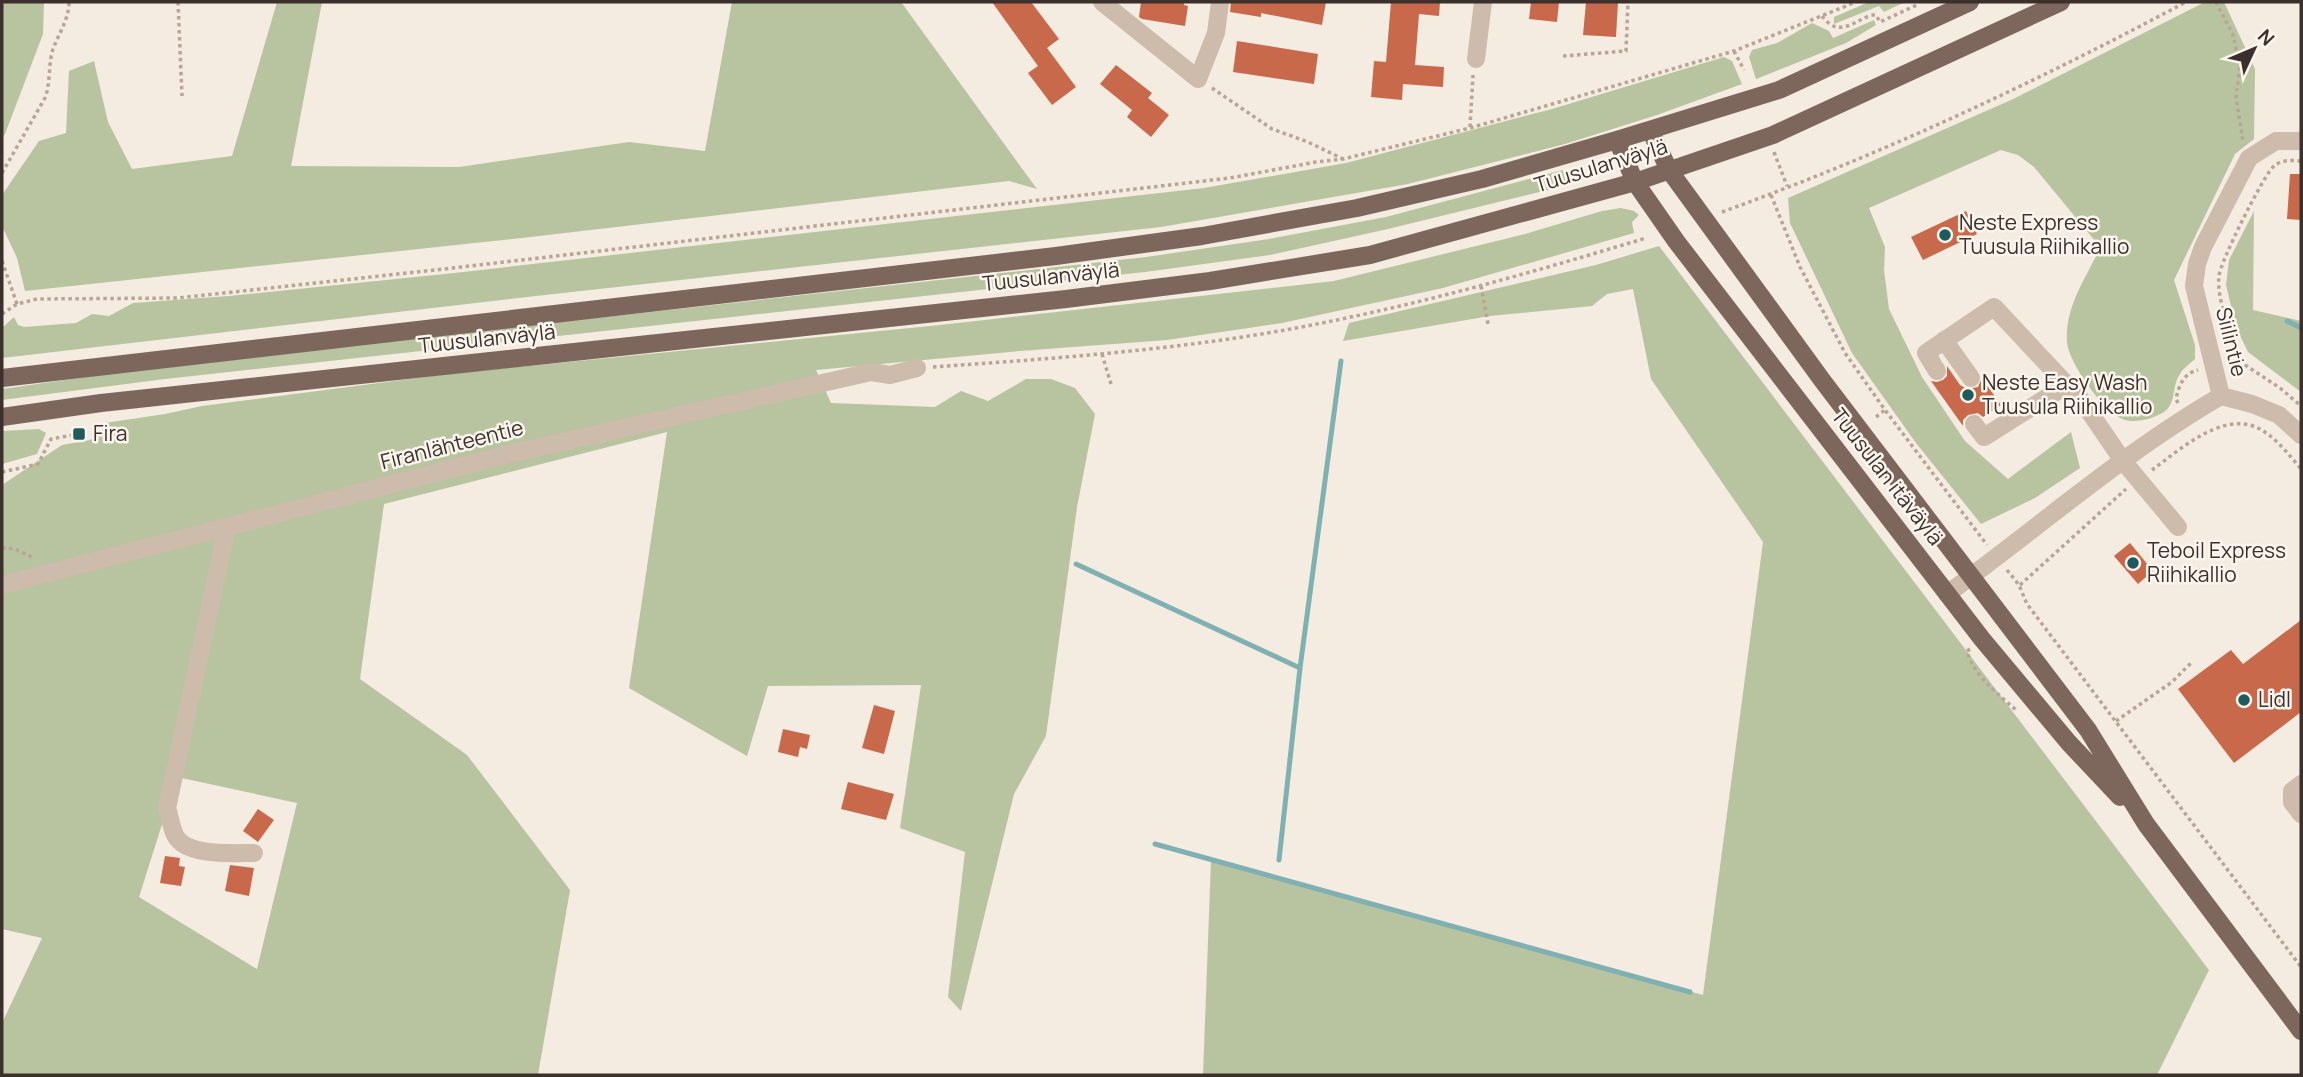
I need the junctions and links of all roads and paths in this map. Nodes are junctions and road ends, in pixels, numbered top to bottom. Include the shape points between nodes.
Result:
1 (69, 2) edge
2 (178, 2) edge
3 (1102, 2) edge
4 (1220, 2) edge
5 (1483, 2) edge
6 (1628, 2) edge
7 (1835, 2) edge
8 (1856, 2) edge
9 (1924, 2) edge
10 (1970, 2) edge
11 (2186, 2) edge
12 (2216, 2) edge
13 (2057, 3) edge
14 (1838, 10) junction
15 (1822, 16) junction
16 (1734, 51) junction
17 (1563, 56) dead end
18 (1476, 59) joint
19 (1744, 70) dead end
20 (1198, 79) junction
21 (182, 96) dead end
22 (1470, 128) junction
23 (1650, 130) junction
24 (1617, 141) junction
25 (2301, 141) edge
26 (1774, 152) dead end
27 (2249, 158) junction
28 (1343, 159) junction
29 (2301, 161) edge
30 (1669, 170) junction
31 (2, 173) edge
32 (1634, 182) junction
33 (2262, 183) junction
34 (1787, 186) junction
35 (1770, 195) junction
36 (1722, 212) dead end
37 (1646, 238) dead end
38 (2, 261) edge
39 (1481, 286) junction
40 (16, 304) junction
41 (2, 314) edge
42 (1488, 324) dead end
43 (1944, 340) junction
44 (1101, 354) junction
45 (2239, 361) junction
46 (2213, 367) junction
47 (917, 368) joint
48 (1937, 371) dead end
49 (2, 378) edge
50 (1971, 378) dead end
51 (1111, 384) dead end
52 (2067, 385) junction
53 (2221, 396) junction
54 (2301, 407) edge
55 (1885, 410) junction
56 (2187, 415) junction
57 (2, 417) edge
58 (1876, 417) dead end
59 (1979, 430) dead end
60 (79, 435) dead end
61 (2301, 435) edge
62 (2201, 437) dead end
63 (2123, 461) junction
64 (2, 472) edge
65 (227, 527) junction
66 (2178, 527) dead end
67 (1997, 557) junction
68 (1971, 577) junction
69 (2, 585) edge
70 (1947, 594) junction
71 (2192, 662) dead end
72 (2116, 721) junction
73 (2301, 784) edge
74 (2301, 814) edge
75 (2146, 824) junction
76 (254, 853) dead end
77 (2301, 967) edge
78 (2301, 1031) edge

1 - 31 path via 52,51 45,98
2 - 21 path
3 - 20 street
4 - 20 street via 1216,33
5 - 18 street
6 - 17 path via 1626,51
7 - 14 path
8 - 14 path
9 - 15 path via 1880,22 1871,15 1839,29 1830,27
10 - 23 main road, Tuusulanväylä via 1779,90
11 - 34 path via 2009,93 1865,158
12 - 27 path via 2233,36 2239,66 2236,97 2241,136
13 - 30 main road, Tuusulanväylä via 1773,135
14 - 15 path
15 - 16 path
16 - 19 path
16 - 22 path
18 - 22 path
20 - 28 path via 1272,129
22 - 28 path
23 - 24 main road, Tuusulanväylä
23 - 30 main road, Tuusulan itäväylä
24 - 32 main road, Tuusulan itäväylä
24 - 49 main road, Tuusulanväylä via 1357,208 1202,236
25 - 27 street via 2276,141
26 - 34 path
27 - 33 path
27 - 46 street, Siilintie via 2197,264 2194,286
28 - 40 path via 1230,178 404,274 178,298 37,299
29 - 33 path via 2274,165
30 - 32 main road, Tuusulanväylä
30 - 68 main road, Tuusulan itäväylä
32 - 57 main road, Tuusulanväylä via 1370,255 1210,281
32 - 70 main road, Tuusulan itäväylä
33 - 45 path via 2218,276
34 - 35 path
35 - 36 path
35 - 55 path via 1822,313
37 - 39 path
38 - 40 path
39 - 42 path
39 - 44 path via 1315,325
40 - 41 path
43 - 48 street via 1926,353
43 - 50 street
43 - 52 street via 1994,307
44 - 47 path
44 - 51 path
45 - 46 path
45 - 54 path
46 - 53 street, Siilintie
46 - 56 path via 2193,371 2179,383 2176,399
47 - 65 street, Firanlähteentie via 890,375 871,372 518,452
52 - 59 street
52 - 63 street
53 - 56 street, Siilintie
53 - 61 street via 2279,415
55 - 58 path
55 - 67 path
56 - 62 path
56 - 63 street, Siilintie
60 - 64 path via 51,439 38,464
63 - 66 street
63 - 67 street, Siilintie
65 - 69 street, Firanlähteentie
65 - 76 street via 167,808 175,837 188,846 205,852
67 - 68 street, Siilintie
67 - 72 path
68 - 70 street, Siilintie
68 - 75 main road, Tuusulan itäväylä via 2088,730
70 - 75 main road, Tuusulan itäväylä via 2069,743
71 - 72 path via 2172,682
72 - 77 path
73 - 74 street via 2292,791 2292,802
75 - 78 main road, Tuusulan itäväylä

